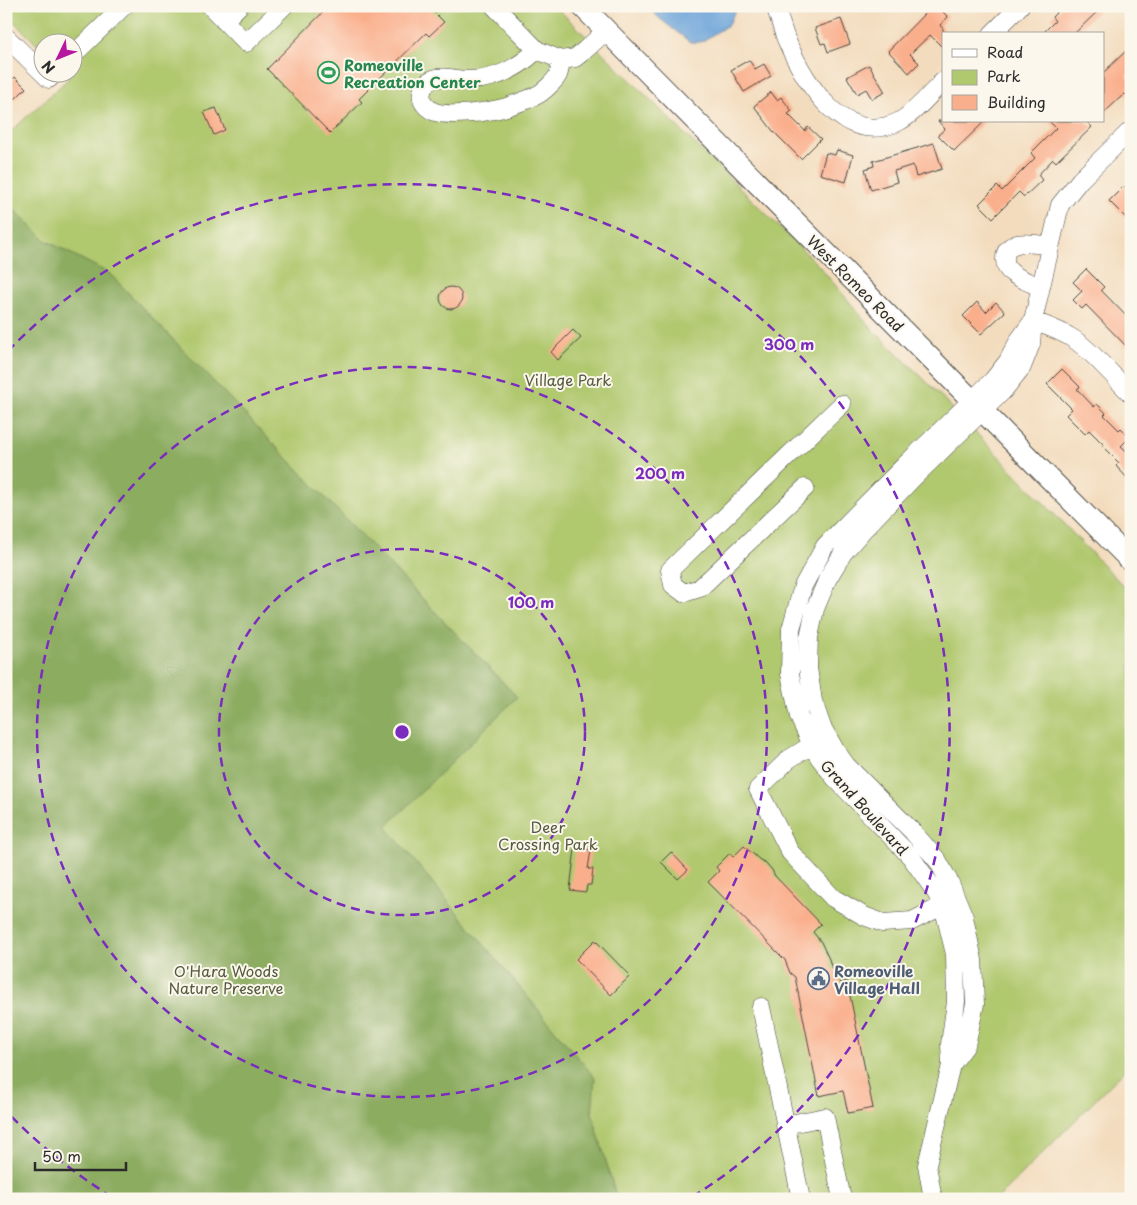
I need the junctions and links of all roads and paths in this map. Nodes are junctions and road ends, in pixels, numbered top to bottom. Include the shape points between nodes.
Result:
1 (124, 6) edge
2 (210, 6) edge
3 (239, 6) edge
4 (284, 6) edge
5 (494, 6) edge
6 (582, 6) edge
7 (775, 6) edge
8 (1020, 6) edge
9 (224, 21) junction
10 (606, 31) junction
11 (994, 32) edge
12 (6, 37) edge
13 (82, 46) edge
14 (537, 50) junction
15 (32, 59) edge
16 (561, 60) junction
17 (942, 82) edge
18 (1128, 138) edge
19 (1050, 246) junction
20 (1040, 286) junction
21 (1033, 321) junction
22 (1131, 394) edge
23 (842, 404) dead end
24 (977, 406) junction
25 (805, 488) dead end
26 (1131, 561) edge
27 (827, 736) junction
28 (812, 745) junction
29 (950, 902) junction
30 (761, 1007) dead end
31 (785, 1125) junction
32 (801, 1199) edge
33 (842, 1199) edge
34 (933, 1199) edge

1 - 13 street
2 - 9 street
3 - 9 street
4 - 9 street via 246,43
5 - 14 street
6 - 10 main road, West Romeo Road
7 - 17 street via 786,38 808,80 834,112 858,126 878,128 900,121
8 - 11 street
10 - 16 street via 575,58
10 - 24 main road, West Romeo Road
12 - 15 street
14 - 16 street
14 - 16 street via 510,70 488,78 432,79 425,85 422,100 435,112 452,114 502,108 539,94 558,76
18 - 19 street via 1080,180 1060,205
19 - 20 street
19 - 20 street via 1016,243 1005,256 1009,271
20 - 21 street
21 - 22 street via 1076,340
21 - 24 street via 1031,344 1022,367 1003,391
23 - 25 street via 670,570 673,585 684,592 700,588
24 - 26 main road, West Romeo Road
24 - 27 street, Grand Boulevard via 843,553 828,578 815,609 809,637 808,668 813,701
24 - 28 street, Grand Boulevard via 904,466 824,546 803,586 792,629 790,674 799,717
27 - 28 street
27 - 29 street, Grand Boulevard via 846,764 938,861
28 - 29 street, Grand Boulevard via 835,778 911,857 935,891
28 - 29 street via 789,759 758,789 790,852 833,898 883,923 912,921
29 - 34 street, Grand Boulevard via 956,1002 950,1044 951,1065 927,1165
30 - 31 street
31 - 32 street
31 - 33 street via 825,1117

